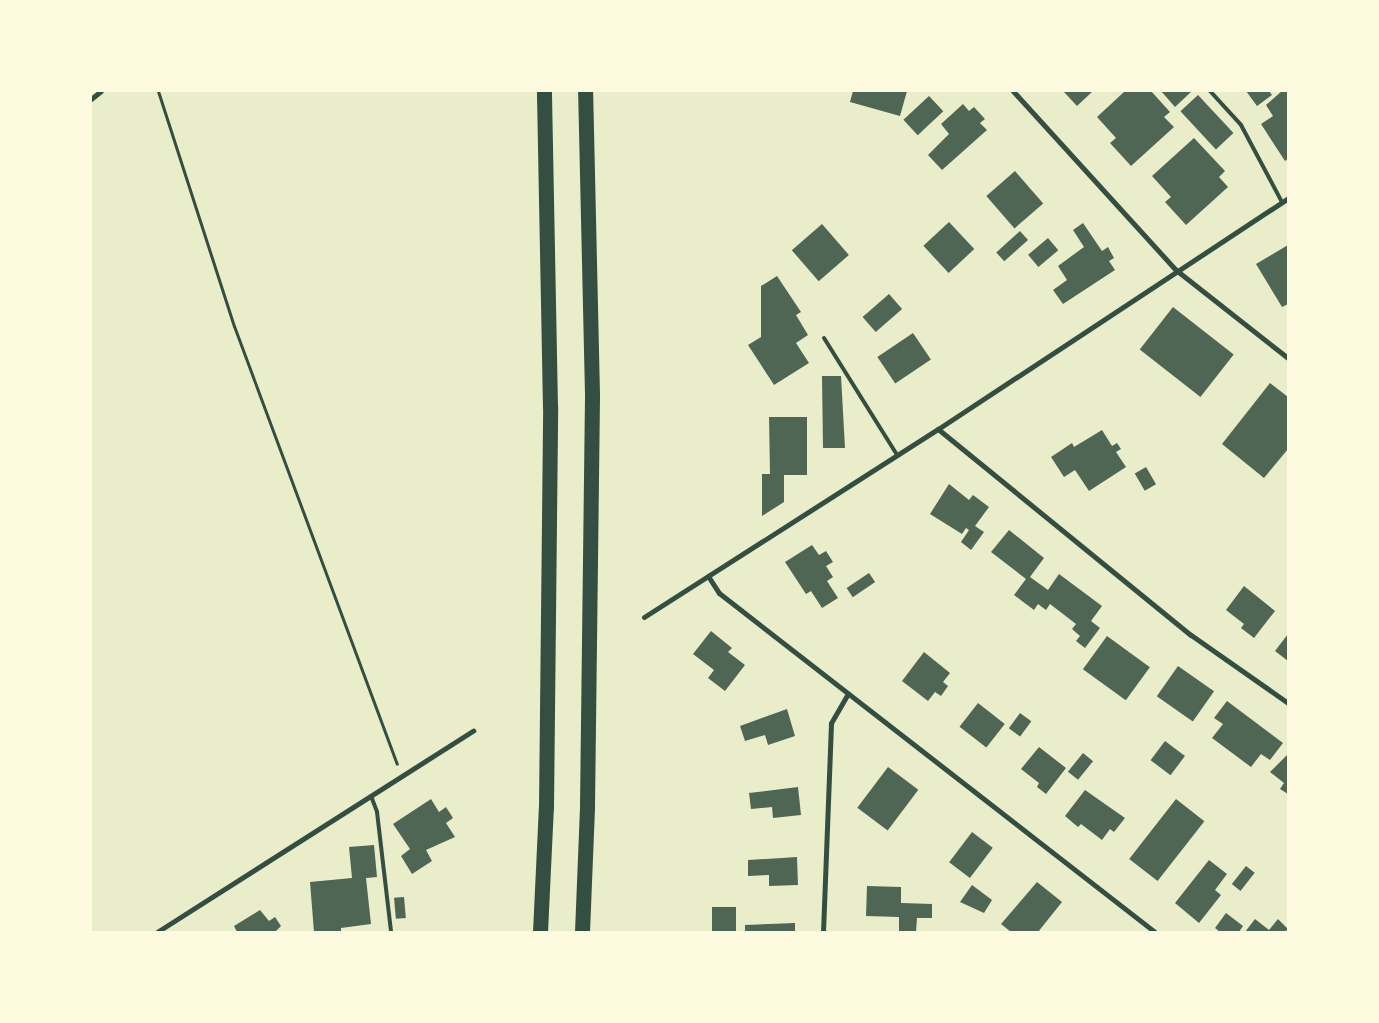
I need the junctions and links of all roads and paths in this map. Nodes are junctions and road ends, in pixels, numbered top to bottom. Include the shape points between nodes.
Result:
1 (101, 91) edge
2 (158, 91) edge
3 (544, 91) edge
4 (585, 91) edge
5 (1013, 91) edge
6 (1210, 91) edge
7 (91, 99) edge
8 (1285, 200) edge
9 (1176, 270) junction
10 (824, 338) dead end
11 (1288, 358) edge
12 (938, 430) junction
13 (897, 455) junction
14 (708, 576) junction
15 (644, 617) dead end
16 (848, 693) junction
17 (1288, 703) edge
18 (473, 731) dead end
19 (402, 777) junction
20 (371, 796) junction
21 (157, 932) edge
22 (391, 932) edge
23 (540, 932) edge
24 (582, 932) edge
25 (823, 932) edge
26 (1155, 932) edge

1 - 7 street
2 - 19 path via 234,326
3 - 23 highway via 550,407 546,806
4 - 24 highway via 592,394 587,806
5 - 9 street
6 - 8 lane via 1242,125
8 - 9 street
9 - 11 street
9 - 12 street
10 - 13 lane
12 - 13 street
12 - 17 street via 1191,635
13 - 14 street
14 - 15 street
14 - 16 street via 719,593
16 - 25 street via 831,723
16 - 26 street
18 - 19 street
19 - 20 street
20 - 21 street
20 - 22 lane via 377,812

